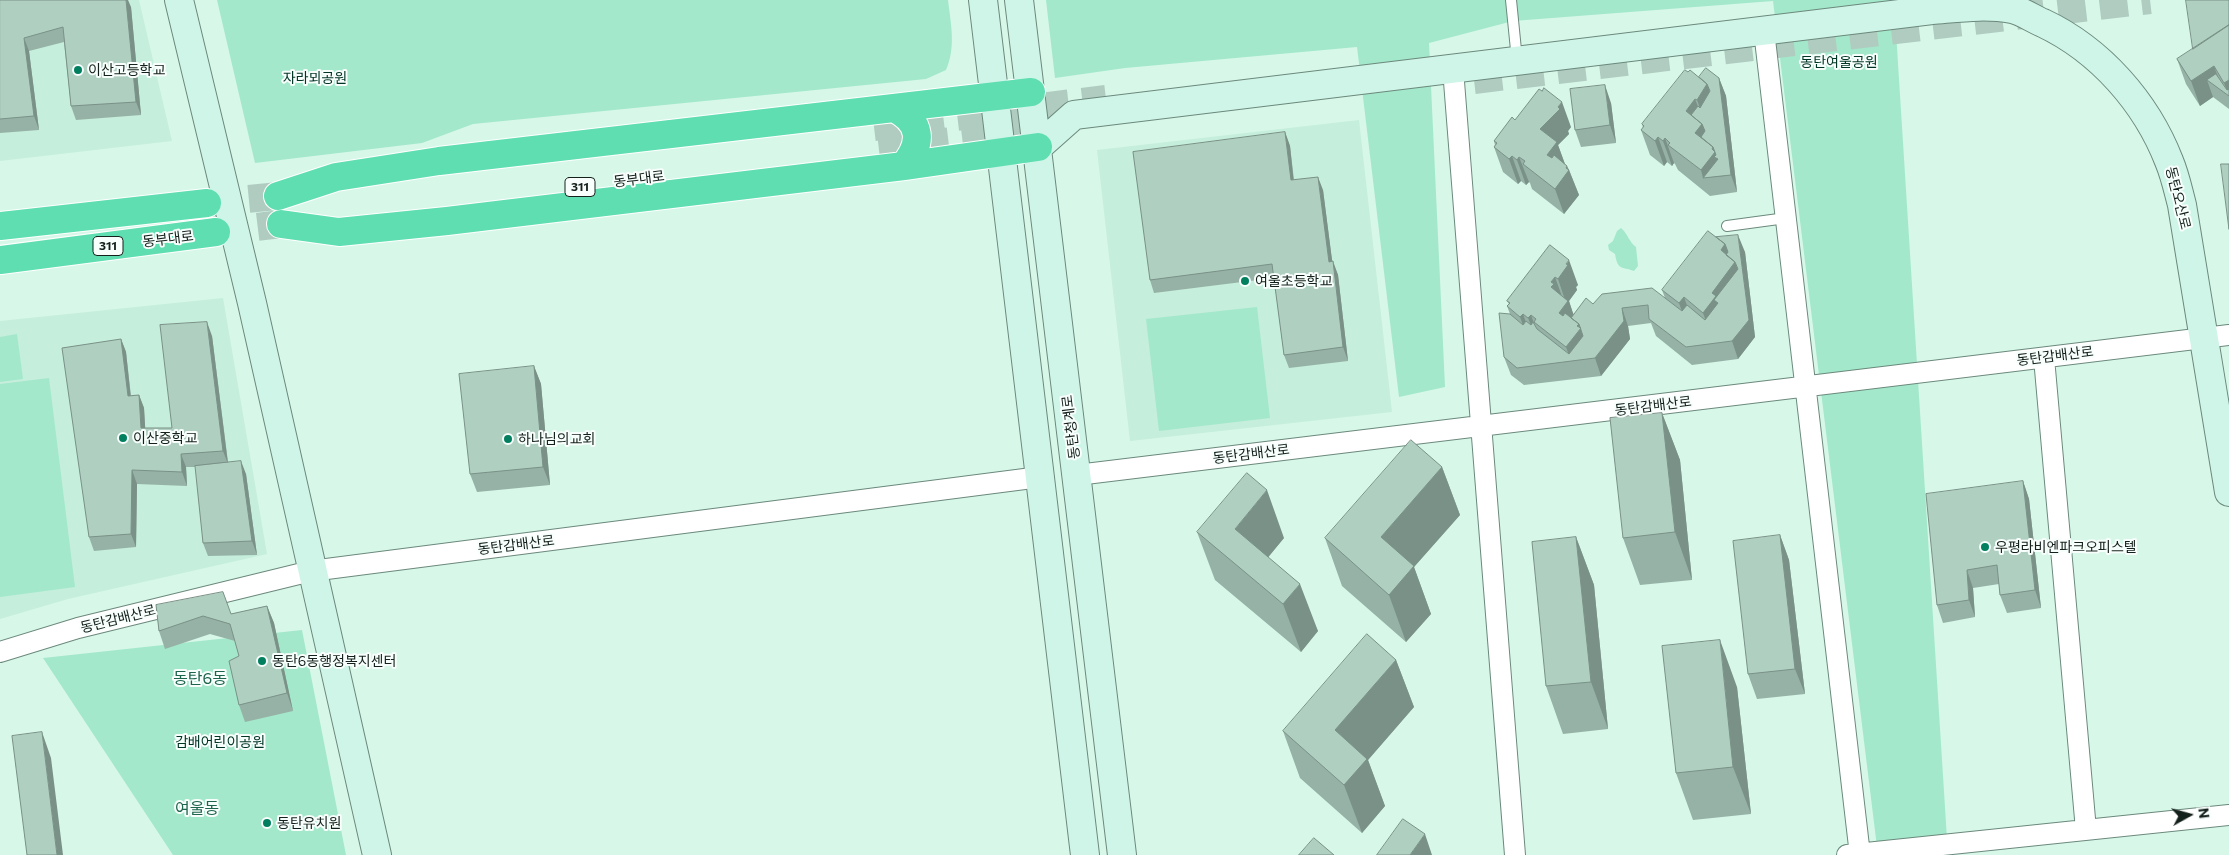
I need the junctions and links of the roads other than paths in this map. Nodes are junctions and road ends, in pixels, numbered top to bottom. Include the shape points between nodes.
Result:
1 (179, 0) edge
2 (983, 0) edge
3 (1019, 0) edge
4 (1511, 0) edge
5 (1764, 31) junction
6 (1518, 61) junction
7 (1453, 69) junction
8 (1031, 92) junction
9 (994, 97) junction
10 (894, 108) junction
11 (1074, 115) junction
12 (1038, 147) junction
13 (1000, 151) junction
14 (904, 166) junction
15 (208, 203) tunnel mouth
16 (1786, 218) junction
17 (0, 226) edge
18 (1727, 226) dead end
19 (216, 232) tunnel mouth
20 (0, 260) edge
21 (2216, 337) edge
22 (2044, 358) junction
23 (1804, 387) junction
24 (1482, 427) junction
25 (1077, 474) junction
26 (1040, 477) junction
27 (2229, 492) edge
28 (311, 571) junction
29 (0, 652) edge
30 (2229, 815) edge
31 (2086, 830) junction
32 (377, 855) edge
33 (1085, 855) edge
34 (1122, 855) edge
35 (1515, 855) edge
36 (1856, 855) edge

1 - 28 street via 252,303
2 - 9 street
3 - 8 street, 동탄청계로
4 - 6 lane
5 - 6 street, 동탄오산로
5 - 16 street
5 - 21 street, 동탄오산로 via 1978,6 2013,10 2063,33 2102,63 2128,90 2151,125 2169,161
6 - 7 street, 동탄오산로
7 - 11 street, 동탄오산로
7 - 24 street
8 - 9 highway
8 - 11 street
8 - 12 street, 동탄청계로
9 - 10 highway
9 - 13 street
10 - 14 highway via 907,115 918,138 916,149
10 - 14 highway, 동부대로 / 311 via 336,176 278,196 877,138 281,224 338,232
11 - 12 street
12 - 13 highway
12 - 25 street, 동탄청계로
13 - 14 highway
13 - 26 street
15 - 17 highway
16 - 18 lane
16 - 23 street
19 - 20 highway, 동부대로 / 311
21 - 22 street, 동탄감배산로
21 - 27 street, 동탄오산로
22 - 23 street, 동탄감배산로
22 - 31 street
23 - 24 street, 동탄감배산로
23 - 36 street
24 - 25 street, 동탄감배산로
24 - 35 street
25 - 34 street, 동탄청계로
26 - 28 street, 동탄감배산로
26 - 33 street
28 - 29 street, 동탄감배산로 via 78,628
28 - 32 street
30 - 31 street
31 - 36 street

